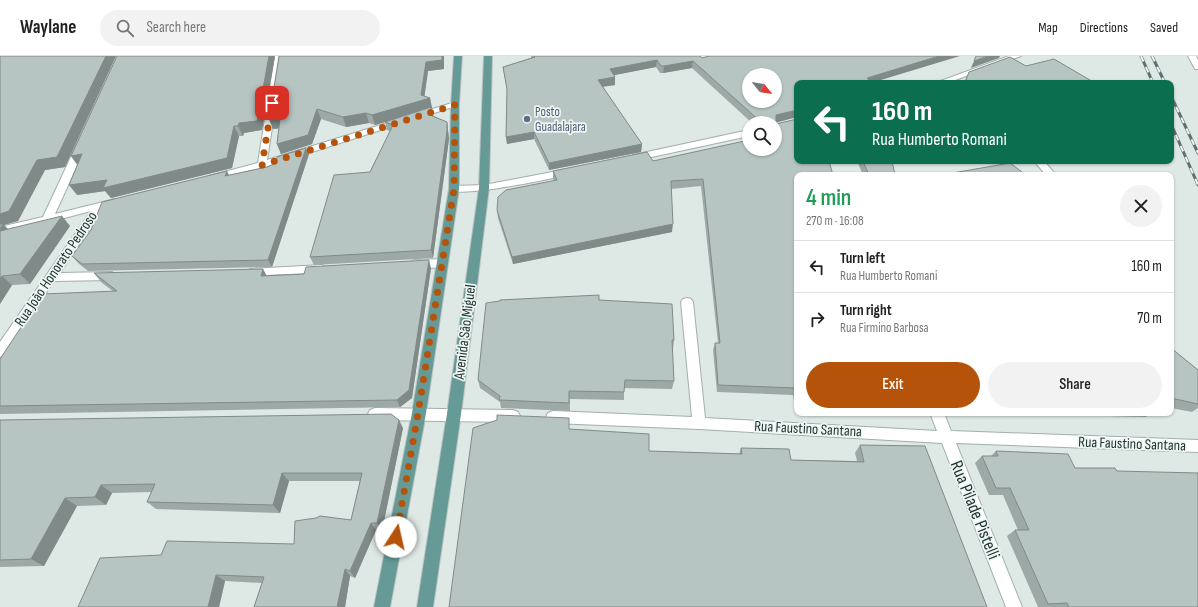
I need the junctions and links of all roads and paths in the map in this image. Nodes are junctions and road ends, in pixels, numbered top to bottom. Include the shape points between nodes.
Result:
1 (279, 56) edge
2 (458, 56) edge
3 (488, 56) edge
4 (1017, 56) edge
5 (1192, 56) edge
6 (1198, 67) edge
7 (948, 80) edge
8 (455, 105) junction
9 (86, 134) edge
10 (742, 135) edge
11 (621, 161) edge
12 (1042, 164) edge
13 (262, 165) junction
14 (576, 170) edge
15 (1048, 172) edge
16 (203, 180) edge
17 (484, 188) junction
18 (454, 189) junction
19 (128, 199) edge
20 (99, 207) junction
21 (48, 219) junction
22 (0, 231) edge
23 (443, 263) junction
24 (403, 265) edge
25 (331, 269) edge
26 (236, 273) edge
27 (120, 276) edge
28 (51, 277) junction
29 (687, 302) dead end
30 (0, 352) edge
31 (363, 414) edge
32 (418, 414) junction
33 (454, 414) junction
34 (525, 416) edge
35 (938, 416) edge
36 (541, 417) edge
37 (699, 423) junction
38 (945, 437) junction
39 (1198, 446) edge
40 (382, 607) edge
41 (425, 607) edge
42 (1014, 607) edge

1 - 13 street
2 - 8 main road, Avenida São Miguel
3 - 17 main road, Avenida São Miguel
4 - 7 street
5 - 6 street
8 - 13 street
8 - 18 main road, Avenida São Miguel
9 - 21 street
10 - 11 street
12 - 15 street
13 - 16 street
14 - 17 street
17 - 18 street
17 - 33 main road, Avenida São Miguel
18 - 23 main road, Avenida São Miguel
19 - 20 street
20 - 21 street
20 - 28 street, Rua João Honorato Pedroso
21 - 22 street
23 - 24 street
23 - 32 main road, Avenida São Miguel
25 - 26 street
27 - 28 street
28 - 30 street, Rua João Honorato Pedroso
29 - 37 street
31 - 32 street
32 - 33 street
32 - 40 main road, Avenida São Miguel
33 - 34 street
33 - 41 main road, Avenida São Miguel
35 - 38 street, Rua Pilade Pistelli
36 - 37 street, Rua Faustino Santana
37 - 38 street, Rua Faustino Santana
38 - 39 street, Rua Faustino Santana
38 - 42 street, Rua Pilade Pistelli

